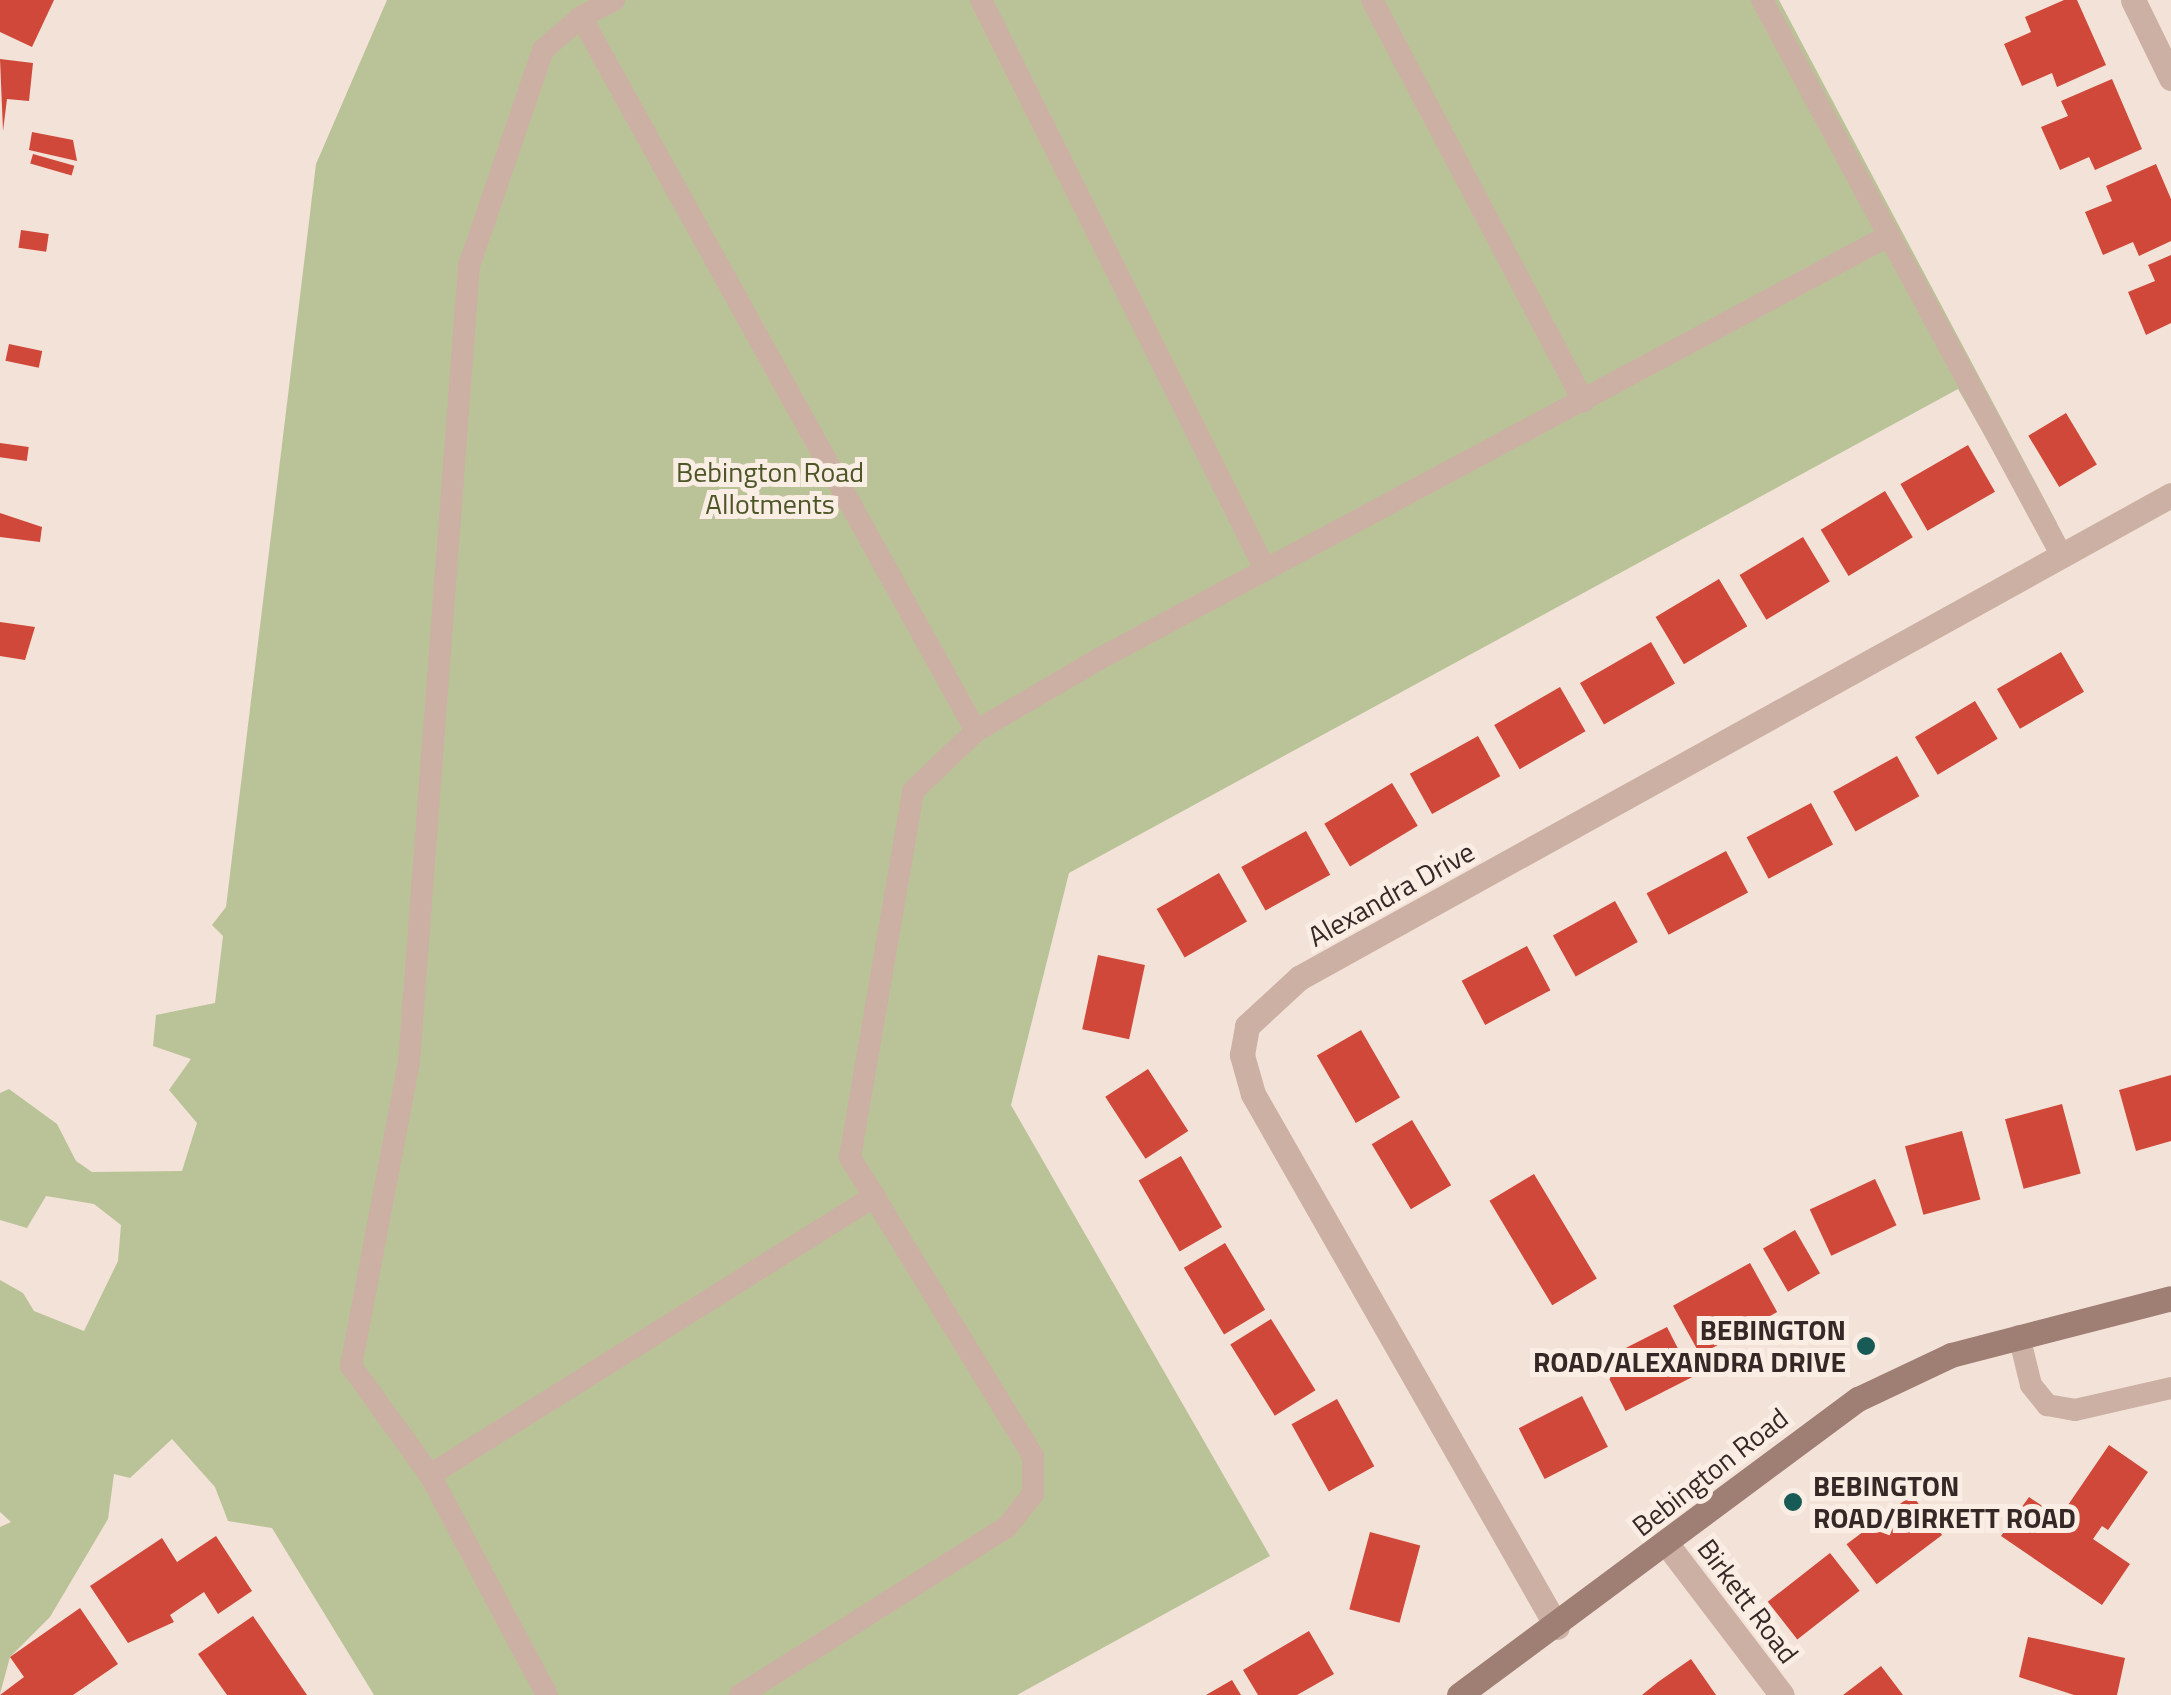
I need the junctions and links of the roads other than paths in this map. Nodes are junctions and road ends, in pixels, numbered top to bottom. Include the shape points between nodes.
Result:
1 (614, 0) edge
2 (982, 0) edge
3 (1372, 0) edge
4 (1762, 0) edge
5 (2134, 0) edge
6 (581, 17) junction
7 (2171, 78) edge
8 (1890, 235) junction
9 (1584, 402) junction
10 (2171, 494) edge
11 (2062, 556) junction
12 (1266, 569) junction
13 (976, 732) junction
14 (875, 1196) junction
15 (2171, 1298) edge
16 (2019, 1336) junction
17 (2171, 1388) edge
18 (430, 1474) junction
19 (1666, 1543) junction
20 (1556, 1627) junction
21 (547, 1695) edge
22 (740, 1695) edge
23 (1459, 1695) edge
24 (1782, 1695) edge

1 - 6 lane
2 - 12 lane
3 - 9 lane
4 - 8 lane
5 - 7 street
6 - 13 lane
6 - 18 lane via 543,50 470,266 409,1062 351,1366
8 - 9 lane
8 - 11 lane
9 - 12 lane
10 - 11 street, Alexandra Drive
11 - 20 street, Alexandra Drive via 1299,978 1246,1026 1242,1055 1252,1094
12 - 13 lane
13 - 14 lane via 913,791 850,1158
14 - 18 lane
14 - 22 lane via 1033,1456 1033,1494 1007,1527
15 - 16 main road, Bebington Road
16 - 17 lane via 2031,1385 2047,1405 2075,1410
16 - 19 main road, Bebington Road via 1951,1355 1858,1399
18 - 21 lane
19 - 20 main road, Bebington Road
19 - 24 street, Birkett Road
20 - 23 main road, Bebington Road

